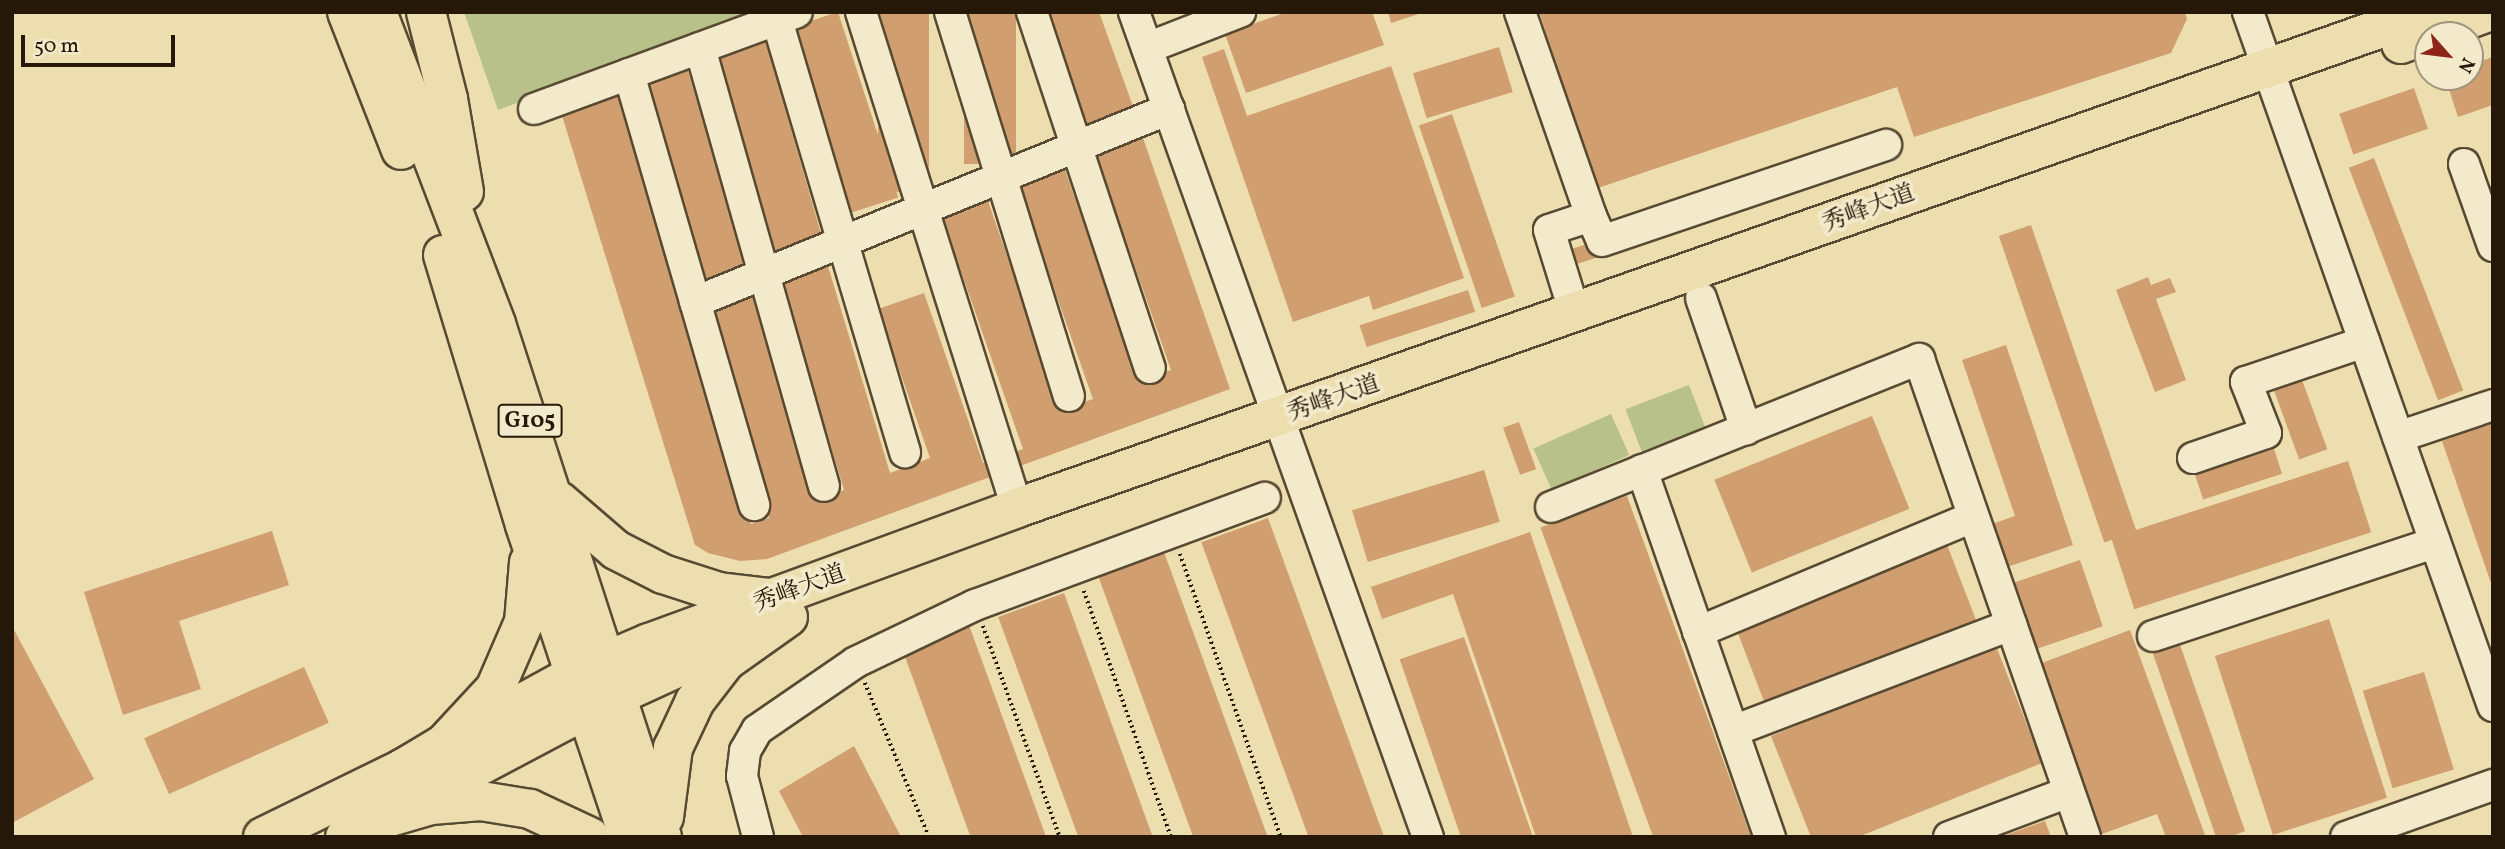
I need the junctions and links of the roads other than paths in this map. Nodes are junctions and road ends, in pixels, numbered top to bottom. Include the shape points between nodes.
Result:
1 (347, 12) edge
2 (377, 12) edge
3 (426, 12) edge
4 (861, 12) edge
5 (950, 12) edge
6 (1032, 12) edge
7 (1134, 12) edge
8 (1240, 12) edge
9 (1520, 12) edge
10 (2248, 12) edge
11 (2427, 12) edge
12 (2488, 12) edge
13 (787, 16) edge
14 (700, 48) junction
15 (1147, 48) junction
16 (629, 74) junction
17 (2272, 79) junction
18 (534, 109) dead end
19 (1169, 109) junction
20 (1886, 145) dead end
21 (1076, 147) junction
22 (2464, 164) dead end
23 (1001, 177) junction
24 (922, 209) junction
25 (1591, 216) junction
26 (842, 242) junction
27 (2493, 246) edge
28 (477, 274) junction
29 (763, 274) junction
30 (1702, 298) junction
31 (695, 302) junction
32 (1575, 314) junction
33 (2364, 342) junction
34 (1150, 368) dead end
35 (1069, 396) dead end
36 (2493, 405) edge
37 (1746, 429) junction
38 (1284, 431) junction
39 (2398, 437) junction
40 (905, 452) dead end
41 (2193, 458) dead end
42 (1642, 470) junction
43 (824, 486) dead end
44 (556, 498) junction
45 (1265, 498) dead end
46 (754, 505) dead end
47 (1552, 507) dead end
48 (1017, 508) junction
49 (1973, 517) junction
50 (525, 525) junction
51 (2435, 544) junction
52 (782, 608) junction
53 (2011, 625) junction
54 (1698, 632) junction
55 (2153, 636) dead end
56 (597, 685) junction
57 (2493, 706) edge
58 (1733, 731) junction
59 (402, 769) junction
60 (2493, 785) edge
61 (2069, 792) junction
62 (383, 819) junction
63 (263, 837) edge
64 (345, 837) edge
65 (590, 837) edge
66 (629, 837) edge
67 (664, 837) edge
68 (758, 837) edge
69 (1428, 837) edge
70 (1770, 837) edge
71 (1949, 837) edge
72 (2085, 837) edge
73 (2346, 837) edge

1 - 50 main road, G105 via 454,282
2 - 28 main road, G105
3 - 28 main road via 448,99
4 - 24 street
5 - 23 street
6 - 21 street
7 - 15 street
8 - 15 street
9 - 25 street
10 - 17 street
11 - 17 main road, 秀峰大道
12 - 17 main road, 秀峰大道
13 - 14 street
13 - 26 street
14 - 16 street
14 - 29 street
15 - 19 street
16 - 18 street
16 - 31 street
17 - 30 main road, 秀峰大道
17 - 32 main road, 秀峰大道
17 - 33 street
19 - 21 street
19 - 38 street
20 - 25 street via 1602,241
21 - 23 street
21 - 34 street
22 - 27 street
23 - 24 street
23 - 35 street
24 - 26 street
24 - 48 street
25 - 32 street via 1549,230
26 - 29 street
26 - 40 street
28 - 44 main road, G105
29 - 31 street
29 - 43 street
30 - 37 street
30 - 38 main road, 秀峰大道
31 - 46 street
32 - 38 main road, 秀峰大道
33 - 39 street
33 - 41 street via 2246,382 2266,433
36 - 39 street
37 - 42 street
37 - 49 street via 1919,359
38 - 48 main road, 秀峰大道
38 - 52 main road, 秀峰大道 via 1011,532
38 - 69 street
39 - 51 street
42 - 47 street
42 - 54 street
44 - 52 main road via 616,550 663,574
44 - 56 main road, G105
45 - 68 street via 975,605 856,662 757,730 745,751 742,776
48 - 52 main road, 秀峰大道
49 - 53 street
49 - 54 street
50 - 56 main road, G105
50 - 59 main road via 528,598 507,668 463,728
51 - 55 street
51 - 57 street
52 - 56 main road, 秀峰大道
52 - 67 main road via 726,661 695,701 667,774
53 - 58 street
53 - 61 street
54 - 58 street
56 - 59 main road, 秀峰大道
56 - 62 main road, 秀峰大道
56 - 66 main road, G105
56 - 67 main road, G105
58 - 70 street
59 - 63 main road, 秀峰大道
60 - 73 street
61 - 71 street
61 - 72 street
62 - 64 main road, 秀峰大道
62 - 65 main road via 431,805 481,801 530,809

